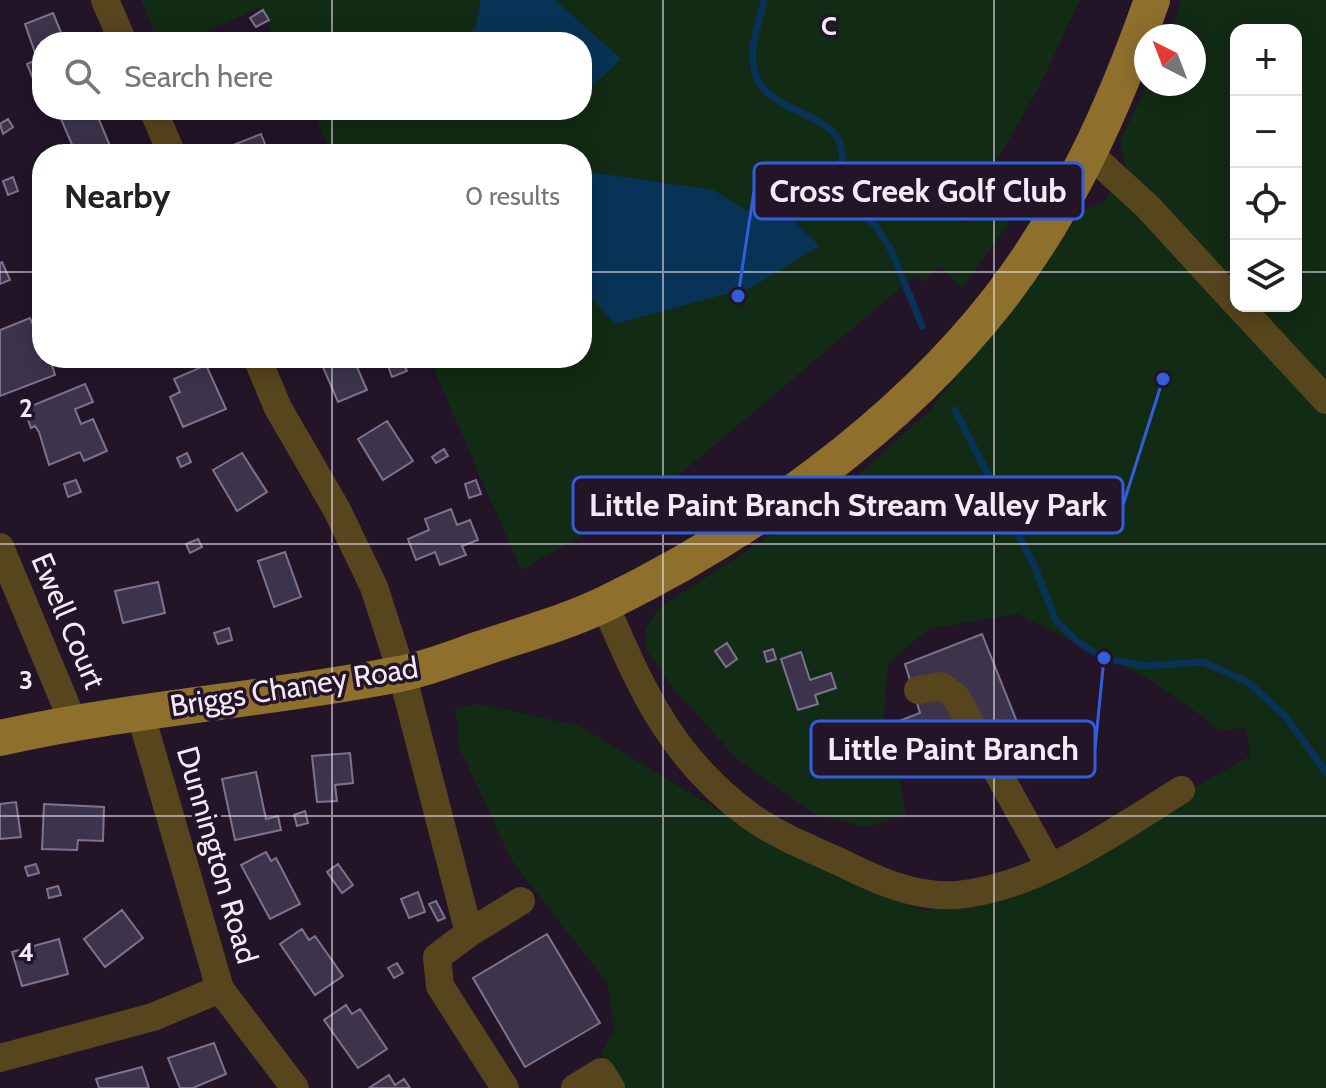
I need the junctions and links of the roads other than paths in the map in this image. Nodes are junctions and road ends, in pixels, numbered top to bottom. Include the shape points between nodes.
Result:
1 (105, 0) edge
2 (1152, 0) edge
3 (119, 32) edge
4 (157, 120) edge
5 (168, 144) edge
6 (1091, 155) junction
7 (1230, 295) edge
8 (1245, 312) edge
9 (261, 368) edge
10 (1326, 400) edge
11 (0, 547) edge
12 (605, 605) junction
13 (402, 674) junction
14 (918, 690) dead end
15 (140, 712) junction
16 (73, 722) junction
17 (0, 738) edge
18 (1181, 790) dead end
19 (1049, 865) junction
20 (521, 901) dead end
21 (469, 933) junction
22 (220, 989) junction
23 (0, 1058) edge
24 (295, 1088) edge
25 (505, 1088) edge
26 (575, 1088) edge
27 (611, 1088) edge

1 - 3 street
2 - 6 main road, Briggs Chaney Road
4 - 5 street
6 - 7 street
6 - 12 main road, Briggs Chaney Road via 1001,296 939,369 788,493 688,559
8 - 10 street
9 - 13 street via 374,587
11 - 16 street, Ewell Court
12 - 13 main road, Briggs Chaney Road
12 - 19 street via 635,676 675,745 751,817 881,883 923,892 956,895 1002,886
13 - 15 main road, Briggs Chaney Road
13 - 21 street
14 - 19 street via 941,686 956,697
15 - 16 main road, Briggs Chaney Road
15 - 22 street, Dunnington Road
16 - 17 main road, Briggs Chaney Road
18 - 19 street via 1094,846
20 - 21 street
21 - 25 street via 437,957 440,986
22 - 23 street via 153,1017
22 - 24 street, Dunnington Road
26 - 27 street via 601,1072

